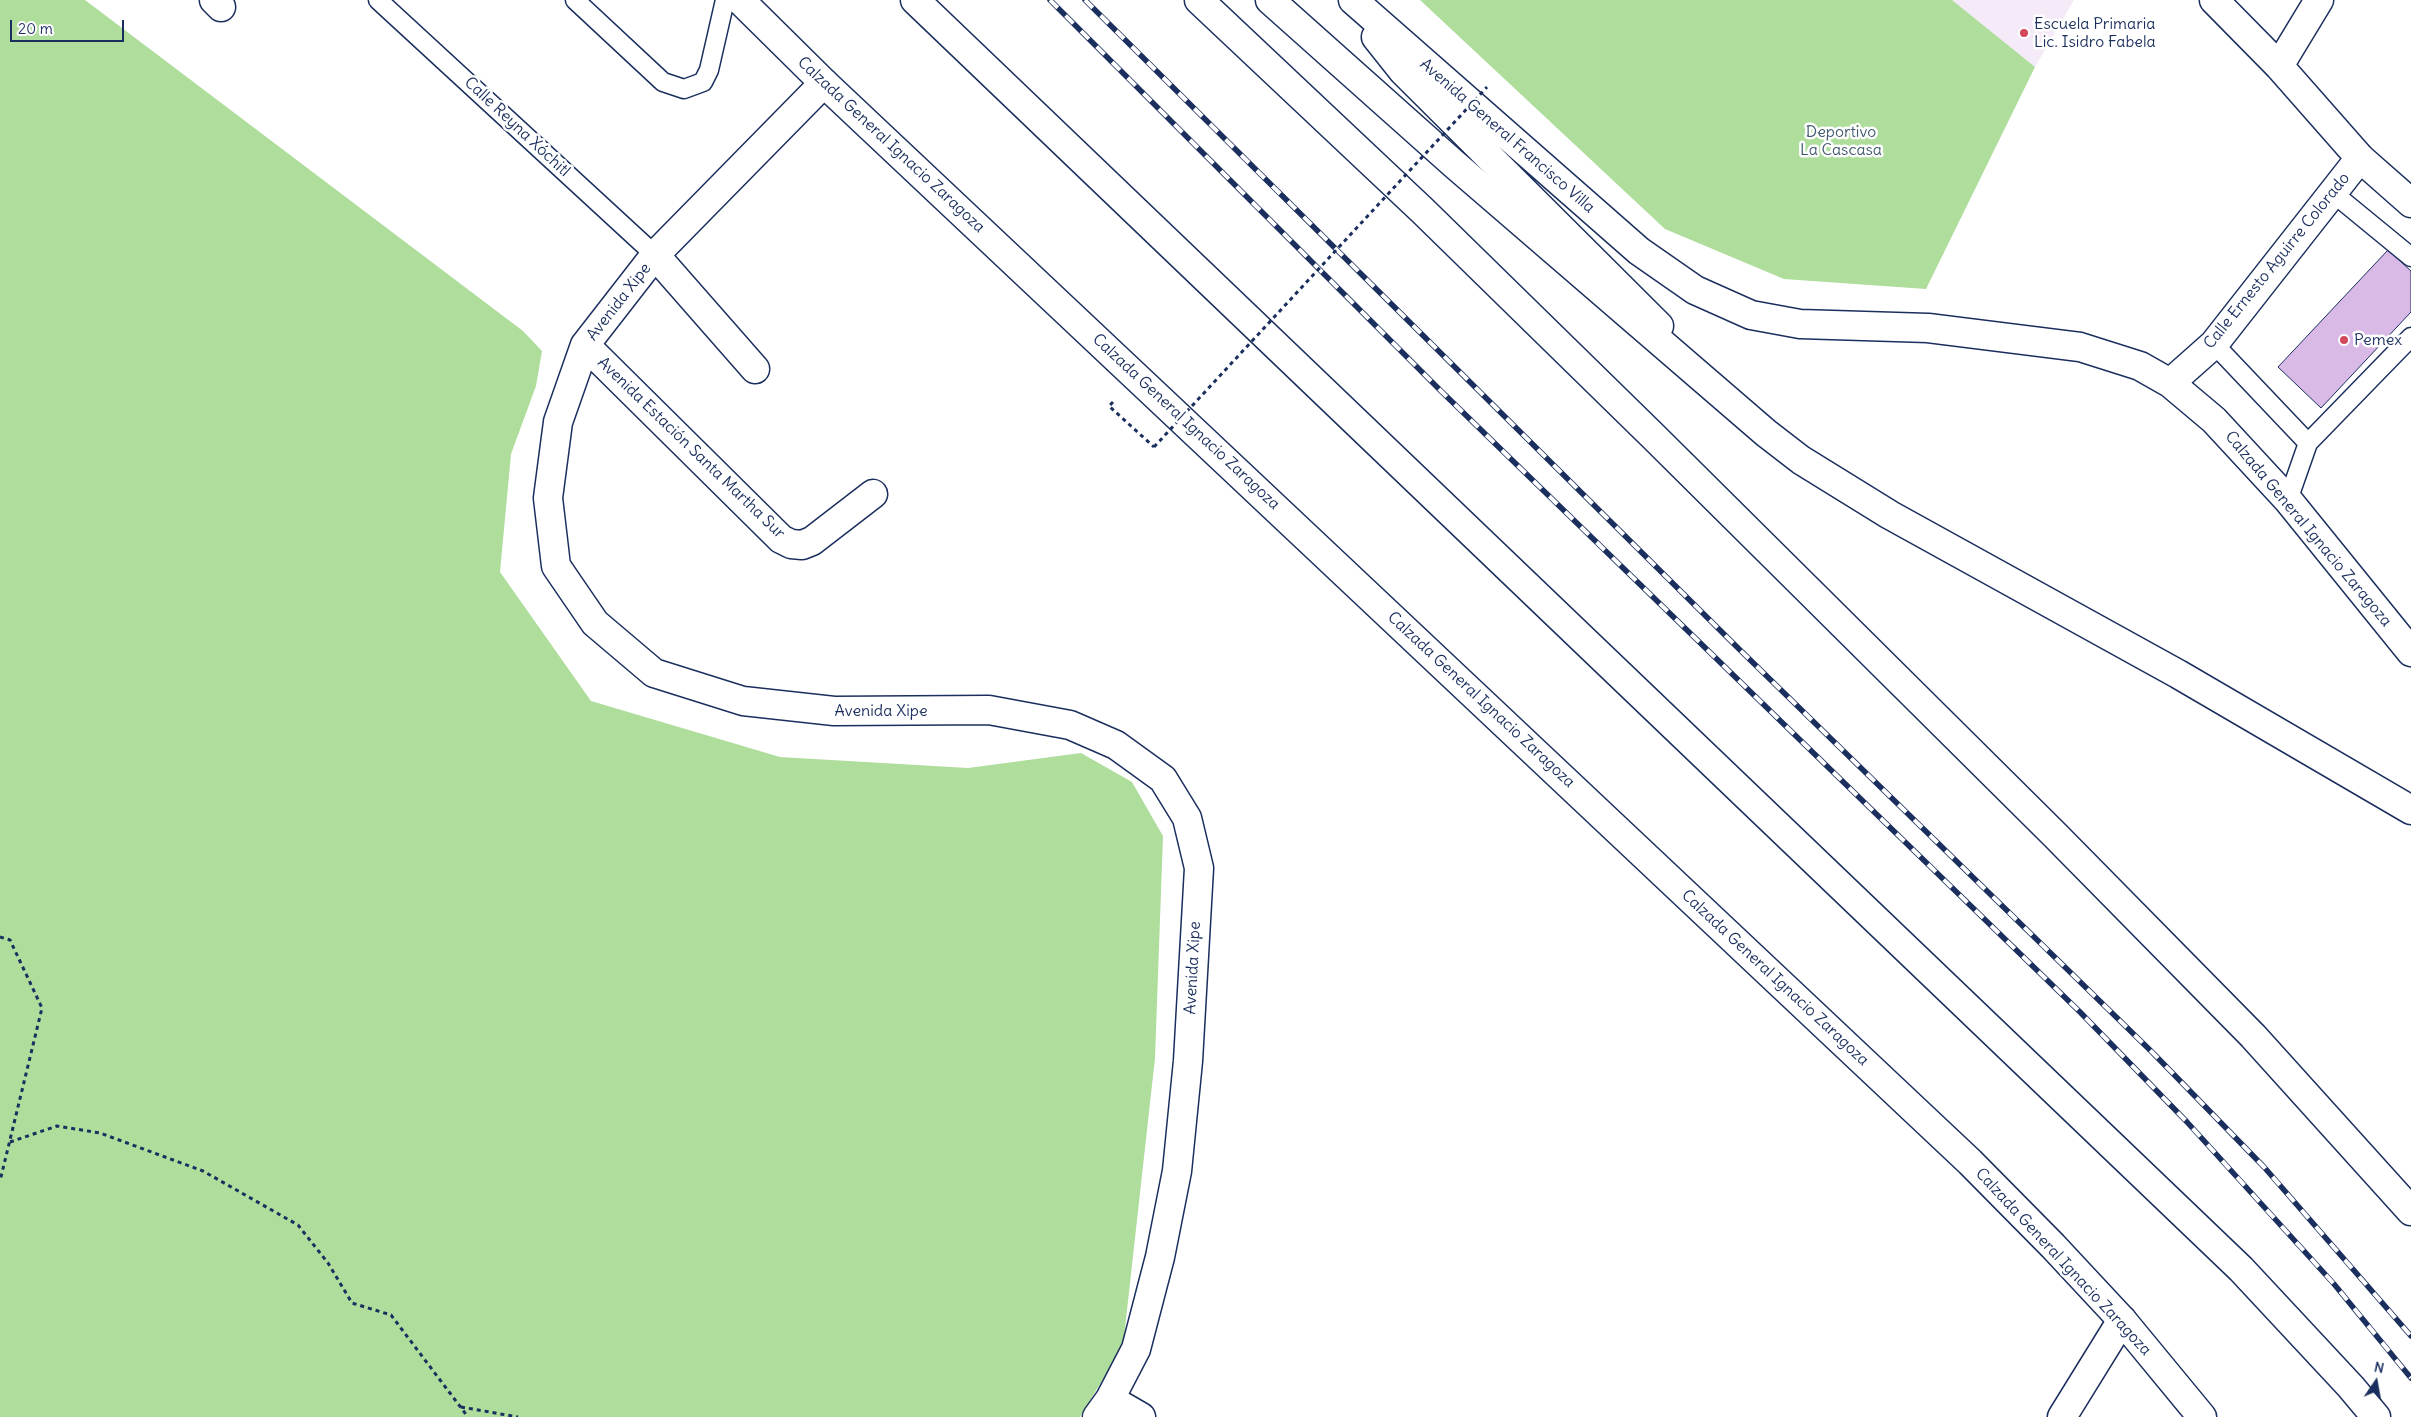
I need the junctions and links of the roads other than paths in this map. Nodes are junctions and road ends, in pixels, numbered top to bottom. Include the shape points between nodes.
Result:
1 (378, 0) edge
2 (576, 0) edge
3 (725, 0) edge
4 (740, 0) edge
5 (915, 0) edge
6 (1199, 0) edge
7 (1270, 0) edge
8 (1346, 0) edge
9 (1354, 0) edge
10 (2214, 0) edge
11 (2319, 0) edge
12 (2279, 66) junction
13 (824, 83) junction
14 (2360, 158) junction
15 (2333, 193) junction
16 (2411, 203) edge
17 (655, 255) junction
18 (2411, 257) edge
19 (1663, 269) joint
20 (2411, 337) edge
21 (2214, 344) junction
22 (585, 345) junction
23 (755, 369) dead end
24 (2170, 383) junction
25 (1766, 433) junction
26 (2308, 443) junction
27 (873, 494) dead end
28 (2288, 500) junction
29 (2411, 652) edge
30 (2411, 810) edge
31 (2411, 1210) edge
32 (2122, 1320) junction
33 (1104, 1408) edge
34 (1142, 1417) edge
35 (2062, 1417) edge
36 (2202, 1417) edge
37 (2376, 1417) edge

1 - 17 lane, Calle Reyna Xóchitl
2 - 3 lane via 663,82 684,89 703,82 709,70
4 - 13 main road, Calzada General Ignacio Zaragoza
5 - 37 main road via 2241,1269
6 - 31 main road via 1423,211 2048,828 2254,1036
7 - 25 main road via 1454,164
8 - 25 main road via 1403,71
9 - 19 main road, Avenida General Francisco Villa
10 - 12 main road
11 - 12 main road
12 - 14 main road
13 - 17 main road, Avenida Xipe
13 - 32 main road, Calzada General Ignacio Zaragoza via 1964,1156
14 - 15 main road, Calle Ernesto Aguirre Colorado
14 - 16 main road
15 - 18 lane
15 - 21 main road, Calle Ernesto Aguirre Colorado
17 - 22 main road, Avenida Xipe
17 - 23 main road
19 - 24 main road, Calzada General Ignacio Zaragoza via 1696,290 1752,315 1800,324 1928,328 2080,347 2140,366
20 - 26 lane
21 - 24 main road, Calle Ernesto Aguirre Colorado
21 - 26 lane
22 - 27 main road, Avenida Estación Santa Martha Sur via 781,539 802,545 812,541
22 - 33 main road, Avenida Xipe via 558,422 548,498 556,566 595,622 654,673 743,701 834,711 989,710 1070,725 1116,745 1163,780 1187,818 1199,868 1188,1061 1177,1170 1160,1257 1136,1349
24 - 28 main road, Calzada General Ignacio Zaragoza via 2214,420
25 - 30 main road via 1837,484 1890,515 2178,674
26 - 28 lane
28 - 29 main road, Calzada General Ignacio Zaragoza
32 - 35 main road
32 - 36 main road, Calzada General Ignacio Zaragoza
33 - 34 main road

